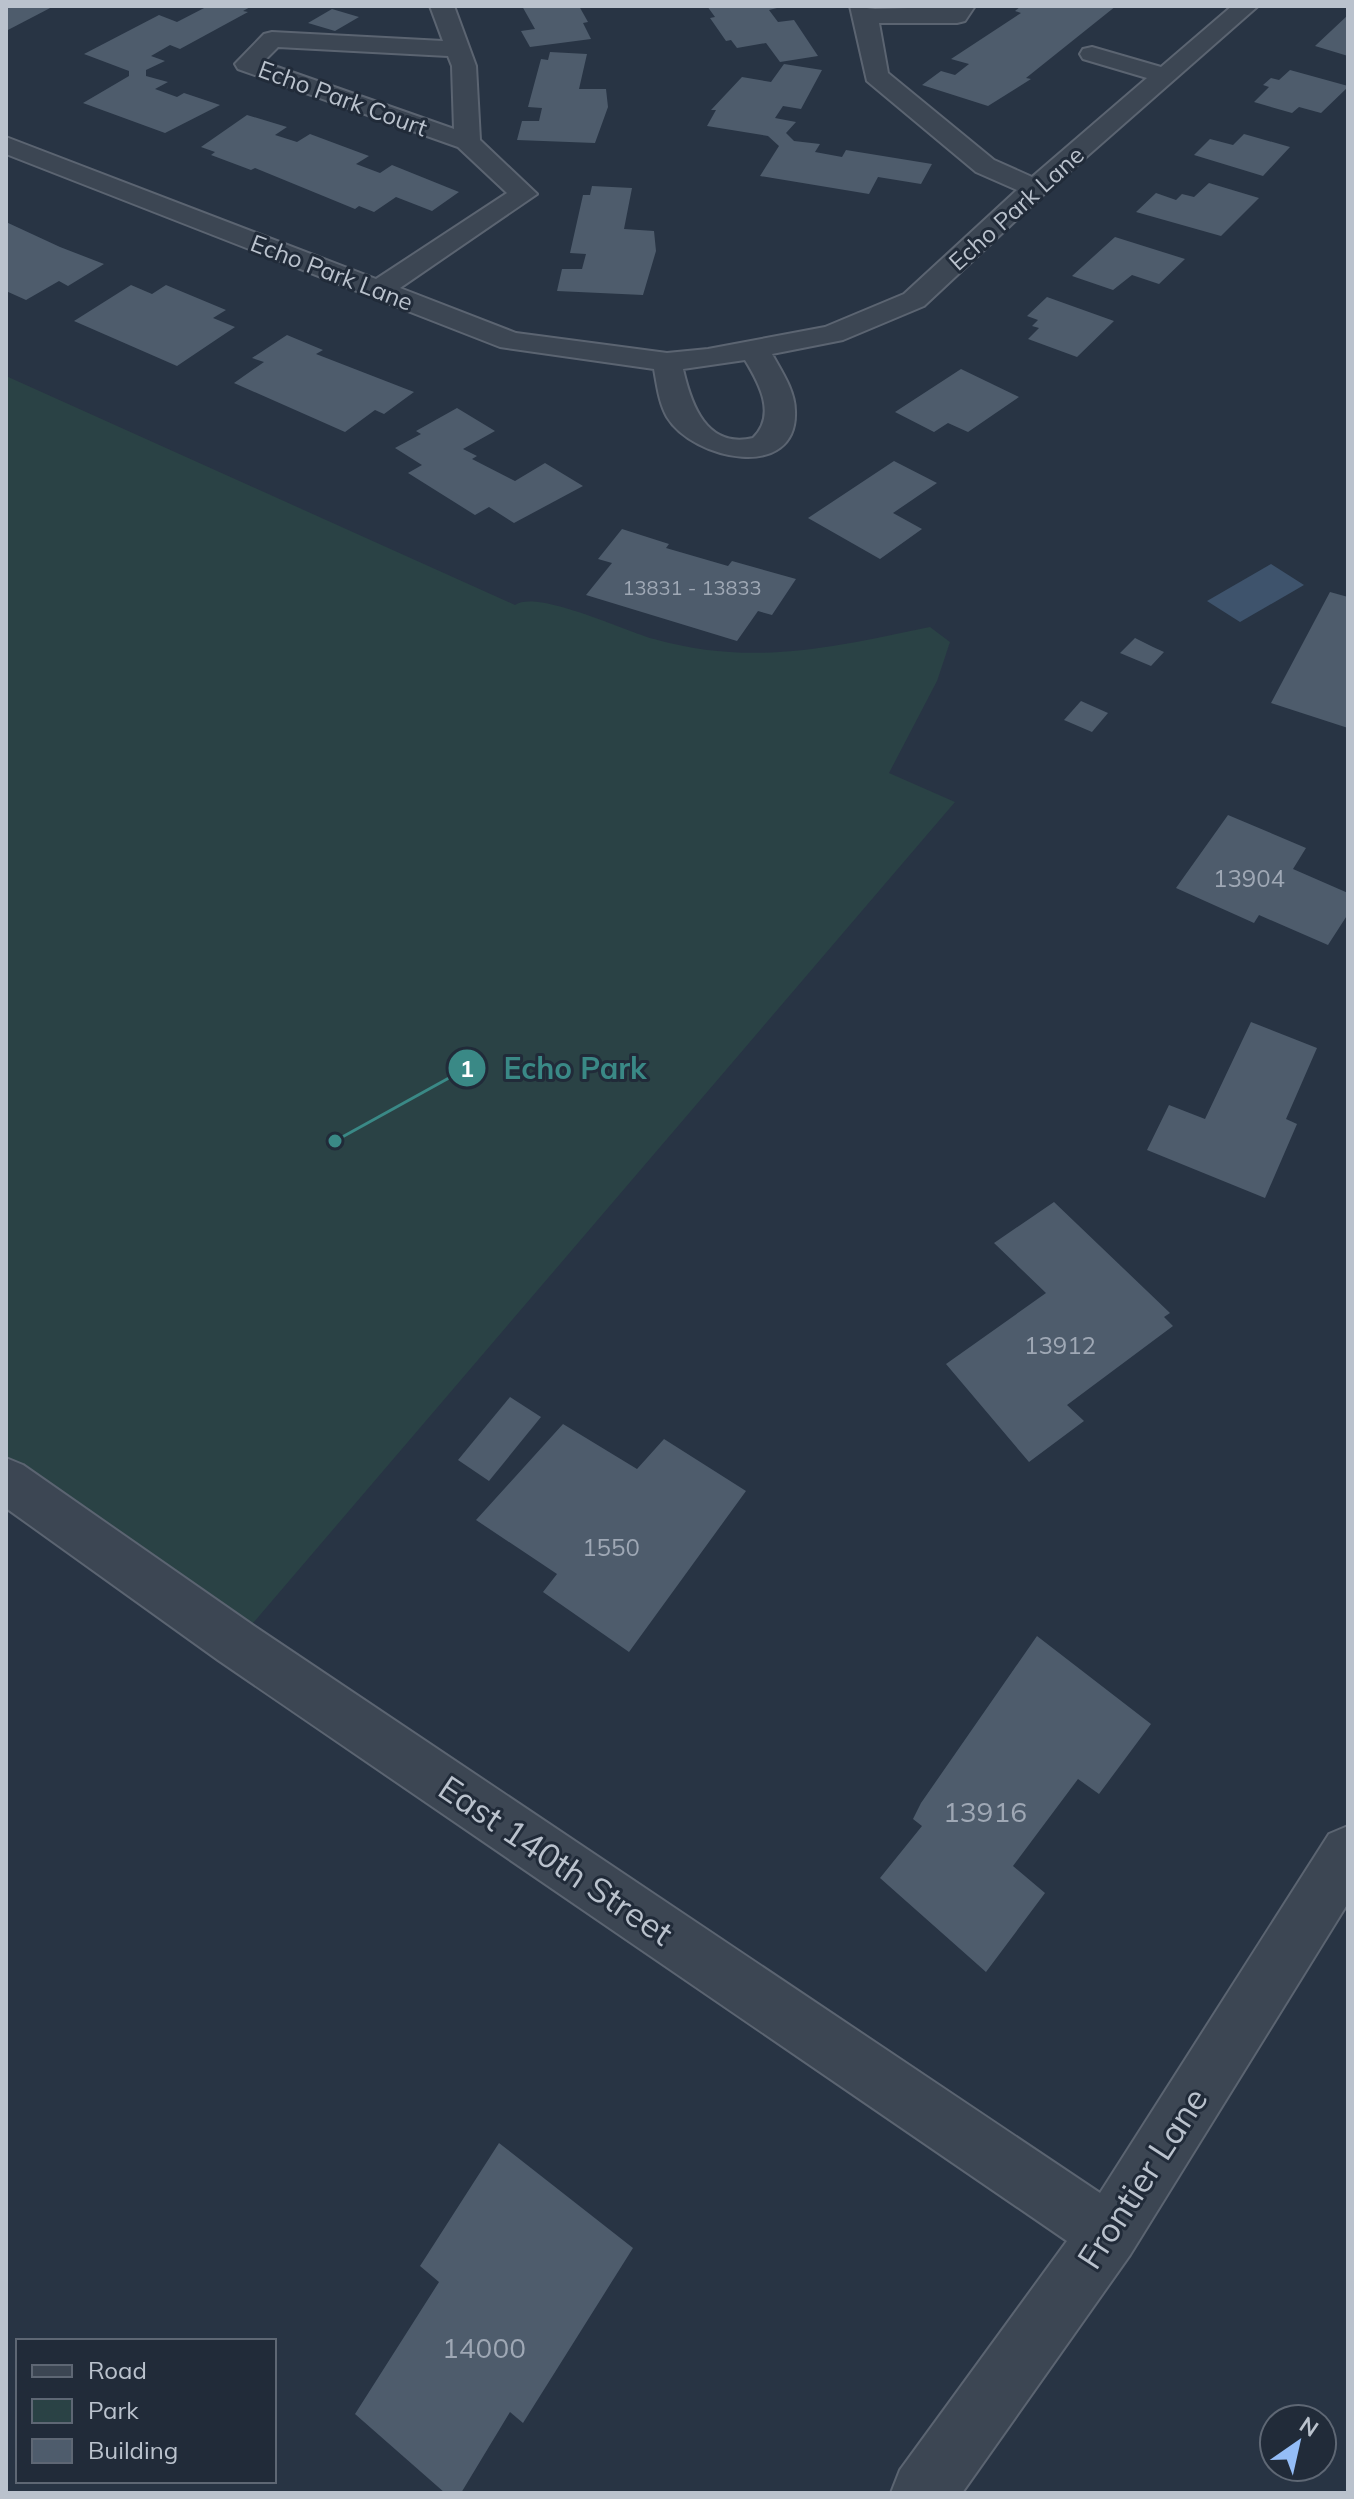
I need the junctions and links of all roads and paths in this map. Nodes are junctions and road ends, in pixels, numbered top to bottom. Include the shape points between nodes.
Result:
1 (442, 6) edge
2 (963, 6) edge
3 (1246, 6) edge
4 (864, 11) edge
5 (458, 49) junction
6 (1092, 54) dead end
7 (1165, 76) junction
8 (467, 142) junction
9 (6, 145) edge
10 (1035, 188) junction
11 (379, 290) junction
12 (754, 349) junction
13 (667, 362) junction
14 (6, 1480) edge
15 (1348, 1853) edge
16 (1109, 2234) junction
17 (923, 2493) edge

1 - 5 street, Echo Park Court
2 - 4 street via 957,16
3 - 7 street, Echo Park Lane
4 - 10 street via 876,76 985,166
5 - 8 street, Echo Park Court via 464,66
5 - 8 street, Echo Park Court via 272,39 247,64
6 - 7 street
7 - 10 street, Echo Park Lane
8 - 11 street, Echo Park Court via 524,194
9 - 11 street, Echo Park Lane
10 - 12 street, Echo Park Lane via 914,300 833,334
11 - 13 street, Echo Park Lane via 510,341
12 - 13 street, Echo Park Lane
12 - 13 street via 780,402 773,435 756,448 734,450 709,442 683,417
14 - 16 street, East 140th Street via 236,1643
15 - 16 street, Frontier Lane
16 - 17 street, Frontier Lane

